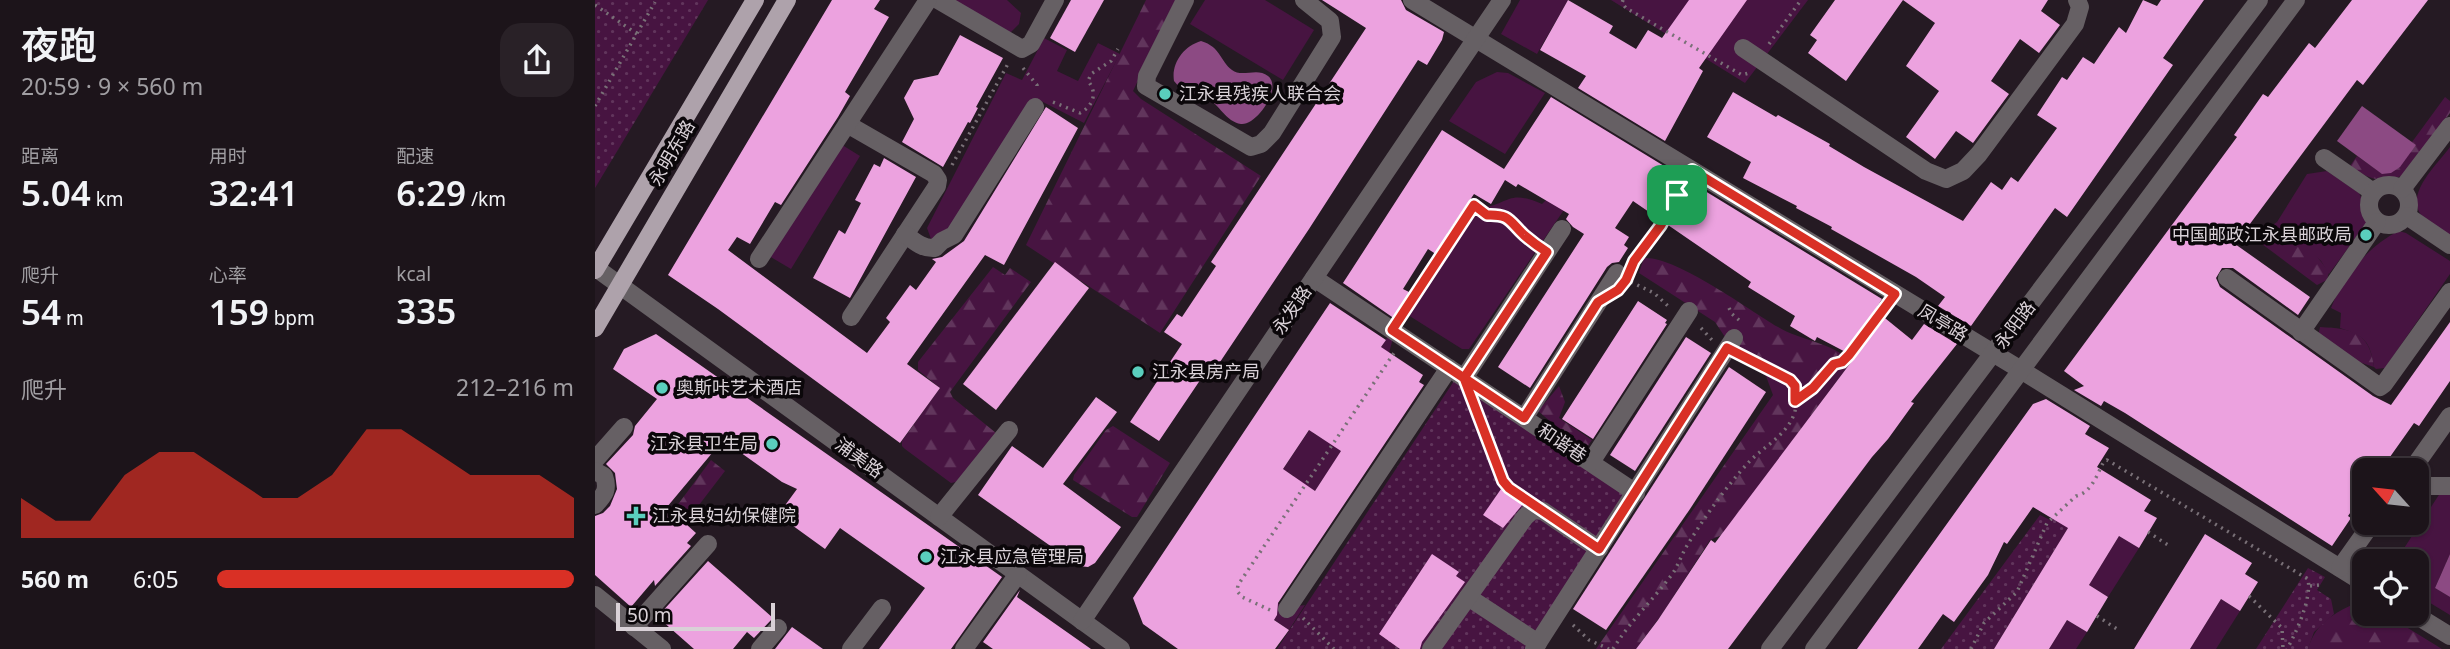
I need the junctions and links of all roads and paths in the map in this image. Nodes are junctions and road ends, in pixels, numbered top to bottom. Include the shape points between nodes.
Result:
1 (755, 0) edge
2 (787, 0) edge
3 (927, 0) edge
4 (938, 0) edge
5 (1055, 0) edge
6 (1185, 0) edge
7 (1304, 0) edge
8 (1412, 0) edge
9 (1502, 0) edge
10 (1623, 0) edge
11 (1801, 0) edge
12 (2077, 0) edge
13 (2259, 0) edge
14 (2296, 0) edge
15 (655, 2) dead end
16 (595, 5) edge
17 (637, 34) junction
18 (1475, 38) junction
19 (1743, 48) dead end
20 (1023, 49) junction
21 (1118, 49) dead end
22 (1759, 59) junction
23 (595, 88) edge
24 (604, 90) junction
25 (595, 106) edge
26 (1035, 107) junction
27 (847, 124) junction
28 (2450, 126) edge
29 (2324, 158) dead end
30 (1692, 170) junction
31 (2402, 189) junction
32 (933, 191) junction
33 (2373, 192) junction
34 (2407, 216) junction
35 (2377, 222) junction
36 (1562, 229) dead end
37 (905, 234) junction
38 (2450, 245) edge
39 (1547, 252) junction
40 (759, 259) dead end
41 (596, 269) edge
42 (1625, 273) junction
43 (1314, 278) junction
44 (2227, 278) dead end
45 (620, 285) junction
46 (2450, 292) edge
47 (1895, 294) junction
48 (1687, 314) junction
49 (851, 317) dead end
50 (595, 328) edge
51 (2301, 332) junction
52 (1398, 334) junction
53 (1731, 343) junction
54 (1993, 353) junction
55 (2021, 370) junction
56 (1457, 373) junction
57 (1795, 401) junction
58 (2450, 416) edge
59 (1524, 418) junction
60 (624, 427) dead end
61 (1009, 430) dead end
62 (2419, 458) edge
63 (595, 460) edge
64 (1591, 462) junction
65 (595, 471) edge
66 (2429, 486) edge
67 (2450, 486) edge
68 (1636, 492) junction
69 (595, 505) edge
70 (1543, 511) junction
71 (939, 517) junction
72 (2148, 532) dead end
73 (2363, 536) edge
74 (708, 544) dead end
75 (2168, 545) dead end
76 (1599, 549) junction
77 (2340, 568) junction
78 (1018, 574) junction
79 (2352, 576) edge
80 (2320, 585) dead end
81 (2310, 586) junction
82 (595, 595) edge
83 (2249, 596) dead end
84 (1468, 597) junction
85 (882, 608) dead end
86 (1286, 611) junction
87 (1557, 615) junction
88 (2097, 616) dead end
89 (1082, 621) junction
90 (2429, 623) edge
91 (634, 626) junction
92 (778, 628) dead end
93 (2117, 629) dead end
94 (2450, 636) edge
95 (1536, 646) edge
96 (662, 649) edge
97 (760, 649) edge
98 (851, 649) edge
99 (964, 649) edge
100 (1121, 649) edge
101 (1334, 649) edge
102 (1431, 649) edge
103 (1611, 649) edge
104 (1770, 649) edge
105 (1814, 649) edge
106 (1971, 649) edge
107 (2285, 649) edge

1 - 41 main road, 永明东路
2 - 45 main road, 永明东路
3 - 27 street
4 - 20 street
5 - 20 street via 1031,44
6 - 7 street via 1146,86 1251,147 1272,133 1332,37 1330,21
8 - 18 street, 凤亭路
9 - 18 street, 永发路
10 - 22 path via 1626,8 1742,75
11 - 22 path
12 - 22 street via 2080,7 2075,24 1979,154 1963,171 1946,179 1926,171
13 - 54 street, 永阳路
14 - 55 street, 永阳路
15 - 17 path
16 - 17 path
17 - 24 path
18 - 30 street, 凤亭路
18 - 43 street, 永发路
19 - 22 street
20 - 26 path via 1023,68 1037,85
20 - 32 path via 1004,67 941,186
21 - 26 path via 1111,61 1091,74 1094,93 1087,110 1080,113 1054,102
23 - 24 path
24 - 25 path
26 - 37 street via 954,235 929,249
27 - 32 street via 935,174 938,180
27 - 40 street
28 - 31 street
29 - 33 street
30 - 42 path via 1661,225
30 - 47 street, 凤亭路
31 - 33 street via 2385,185
31 - 34 street via 2410,203
32 - 37 street
33 - 35 street via 2369,205
34 - 35 street via 2396,225
34 - 38 street
35 - 51 street
36 - 39 street
37 - 49 street
39 - 52 path via 1513,220 1487,215 1475,203
39 - 56 street
41 - 45 street, 浦美路
42 - 48 path
42 - 59 street
43 - 52 street, 和谐巷
43 - 89 street, 永发路
44 - 51 street
45 - 50 main road, 永明东路
45 - 71 street, 浦美路
46 - 51 street via 2380,387
47 - 54 street, 凤亭路
47 - 57 path via 1849,355
48 - 53 path via 1711,339
48 - 64 street
52 - 56 street, 和谐巷
52 - 86 path via 1238,585 1242,597 1270,610
53 - 57 path via 1790,380
53 - 68 street
54 - 55 street, 凤亭路
54 - 104 street, 永阳路
55 - 77 street, 凤亭路
55 - 105 street, 永阳路
56 - 59 street, 和谐巷
56 - 70 path via 1503,481
56 - 86 street
57 - 103 path via 1786,428 1750,461 1674,570
58 - 62 street
59 - 64 street, 和谐巷
60 - 63 street
61 - 71 street
64 - 68 street, 和谐巷
65 - 69 street via 604,476 607,491
66 - 67 street
68 - 76 street
70 - 76 street
70 - 84 street via 1533,510 1525,517
71 - 78 street, 浦美路
72 - 75 path
73 - 77 street
74 - 91 street
76 - 87 street
77 - 79 street, 凤亭路
78 - 89 street, 浦美路
78 - 99 street
80 - 81 path
81 - 106 path via 2308,579 2107,460 2089,488 2047,523 2017,592 1985,623
81 - 107 path via 2301,619
82 - 91 street
83 - 107 path via 2282,628
84 - 95 street
84 - 102 street
85 - 98 street
86 - 101 path via 1304,618
87 - 95 street
87 - 103 path via 1589,640
88 - 93 path
89 - 100 street, 浦美路
90 - 94 street
91 - 96 street
92 - 97 street

